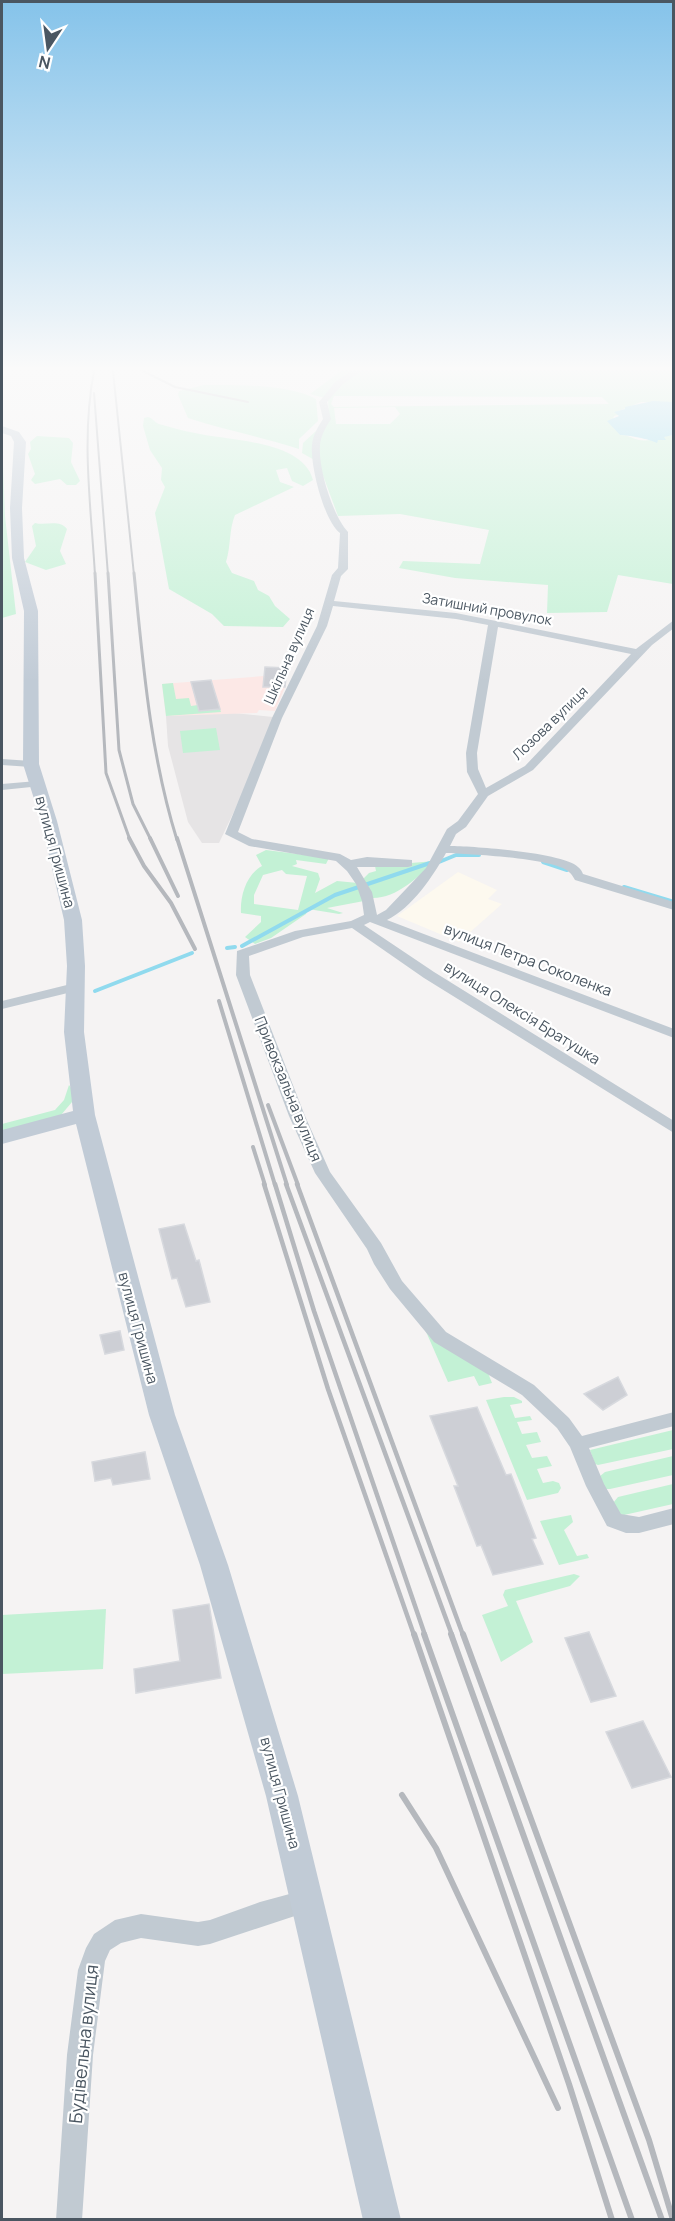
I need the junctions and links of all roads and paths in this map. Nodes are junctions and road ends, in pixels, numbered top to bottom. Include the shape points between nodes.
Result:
1 (19, 475) edge
2 (319, 475) edge
3 (328, 603) junction
4 (493, 623) junction
5 (674, 623) edge
6 (639, 653) junction
7 (2, 762) edge
8 (31, 764) junction
9 (37, 784) junction
10 (2, 787) edge
11 (484, 794) junction
12 (444, 845) junction
13 (408, 863) dead end
14 (350, 864) junction
15 (674, 906) edge
16 (373, 918) junction
17 (354, 924) junction
18 (242, 954) joint
19 (75, 987) junction
20 (2, 1005) edge
21 (674, 1034) edge
22 (84, 1115) junction
23 (674, 1128) edge
24 (2, 1137) edge
25 (674, 1419) edge
26 (578, 1444) junction
27 (674, 1516) edge
28 (308, 1901) junction
29 (69, 2220) edge
30 (382, 2220) edge

1 - 8 street, вулиця Гришина via 18,558 31,611
2 - 3 street, Шкільна вулиця via 336,526 344,532 344,569 337,575
3 - 4 street, Затишний провулок via 416,610
3 - 14 street, Шкільна вулиця via 322,626 277,718 231,834 249,842 340,858
4 - 6 street, Затишний провулок
4 - 11 street via 493,650 478,708 471,761 472,772
5 - 6 street, Лозова вулиця
6 - 11 street, Лозова вулиця via 529,768
7 - 8 street
8 - 9 street, вулиця Гришина
9 - 10 street
9 - 19 street, вулиця Гришина via 73,920
11 - 12 street, Лозова вулиця
12 - 15 street via 511,852 550,861 573,868 579,877
12 - 16 street, Лозова вулиця via 431,869 406,898 391,913
13 - 14 street
14 - 16 street
16 - 17 street, Лозова вулиця
16 - 21 street, вулиця Петра Соколенка
17 - 18 street, Лозова вулиця via 300,934
17 - 23 street, вулиця Олексія Братушка
18 - 26 street, Привокзальна вулиця via 243,975 323,1173 375,1247 396,1285 440,1337 528,1390
19 - 20 street
19 - 22 street, вулиця Гришина via 74,1032
22 - 24 street
22 - 28 street, вулиця Гришина via 162,1415 243,1658
25 - 26 street
26 - 27 street, Привокзальна вулиця via 614,1520 639,1525
28 - 29 street, Будівельна вулиця via 198,1935 141,1926 115,1932 102,1942 90,1970 81,2044
28 - 30 street, вулиця Гришина

